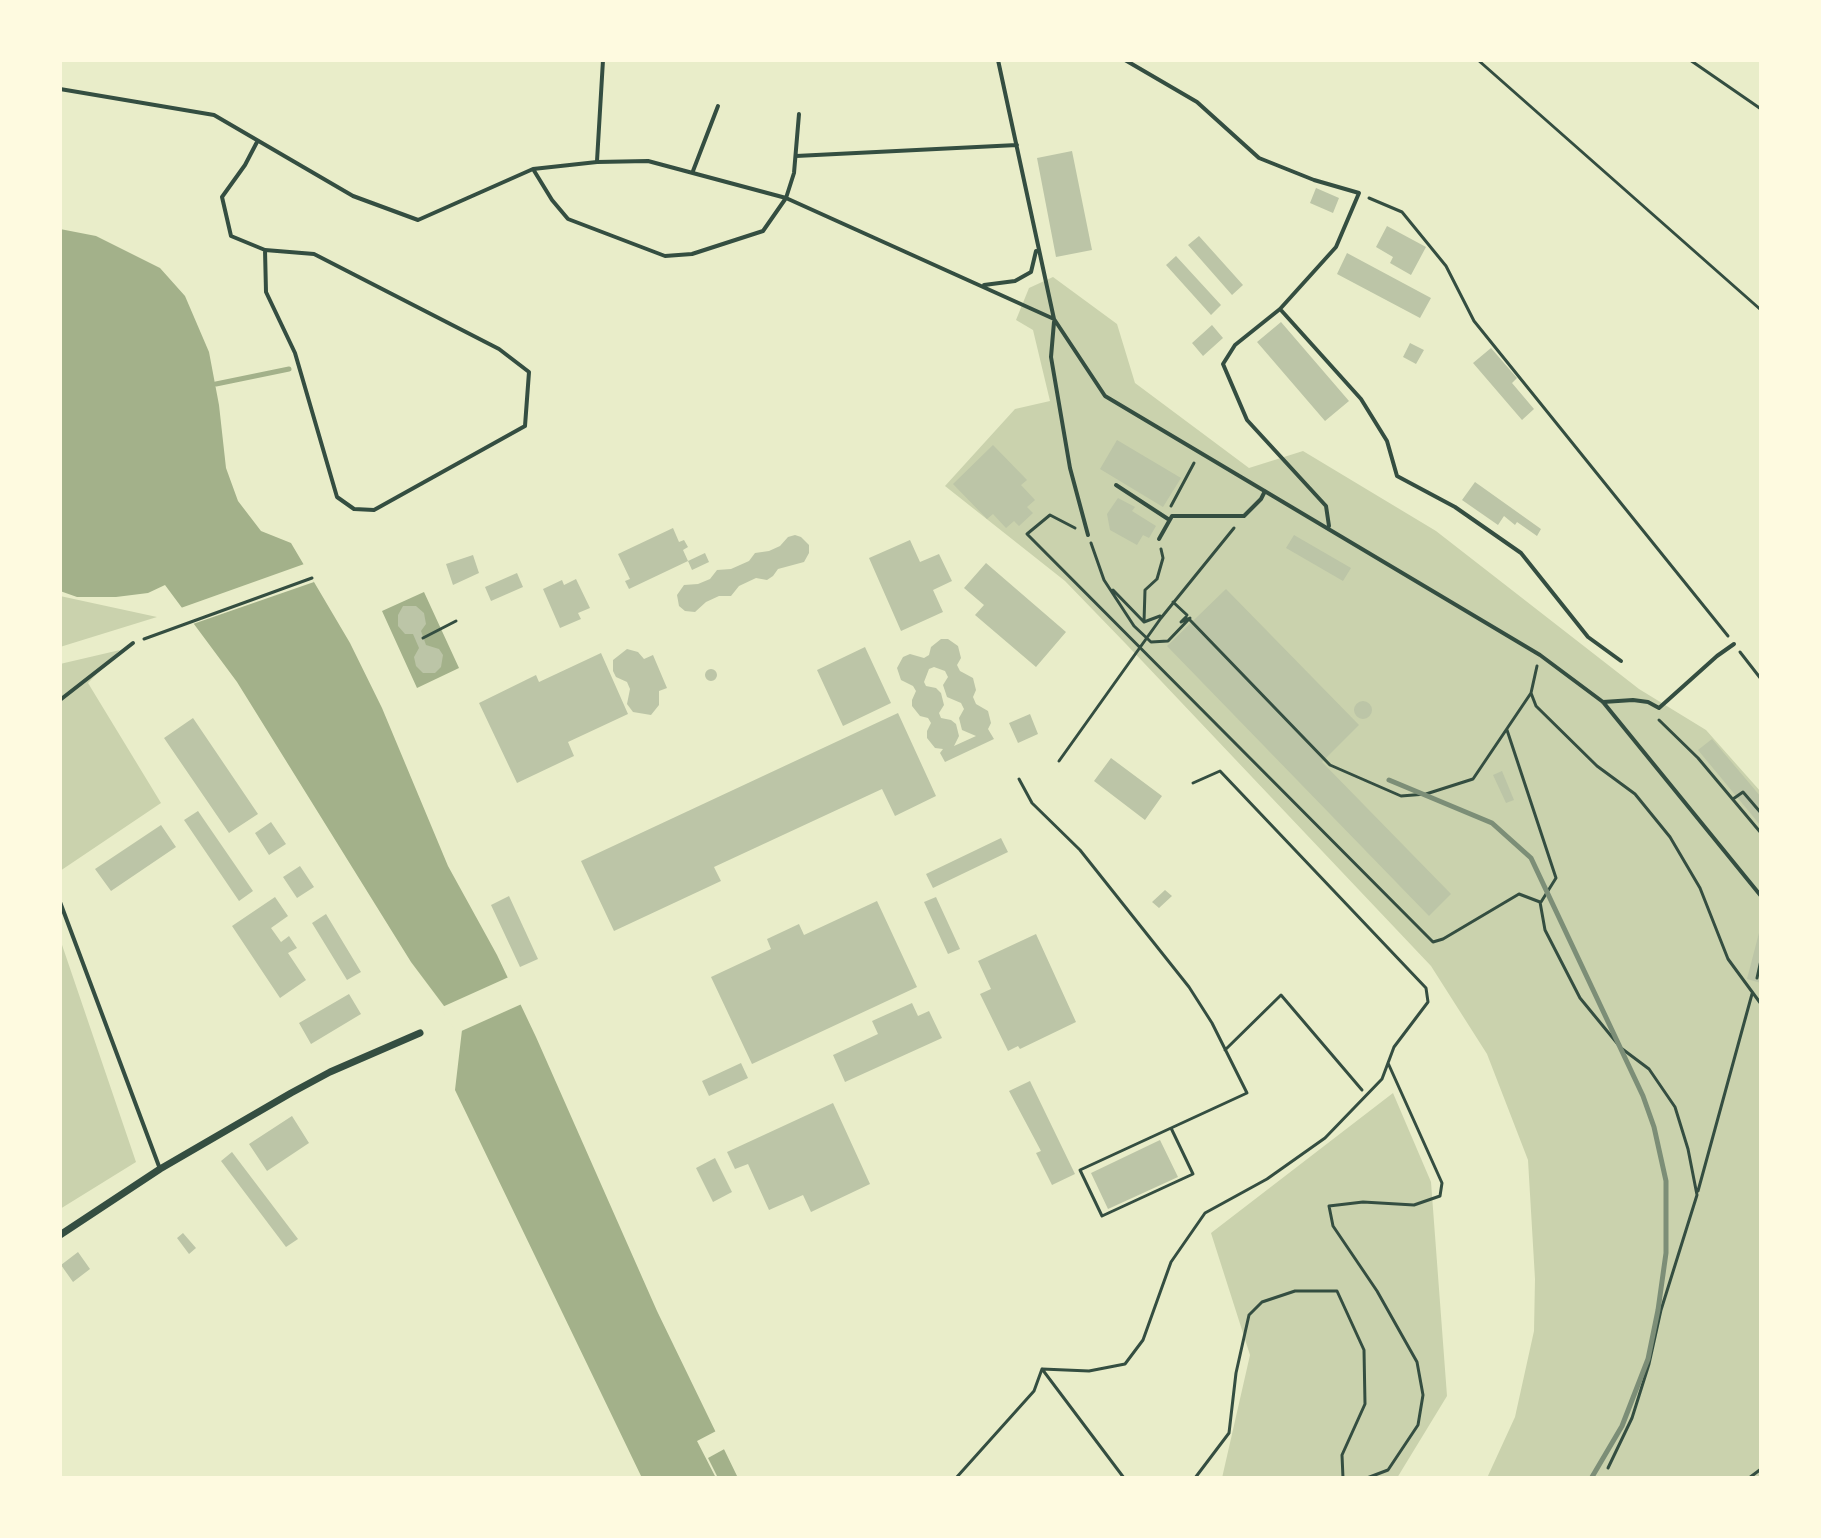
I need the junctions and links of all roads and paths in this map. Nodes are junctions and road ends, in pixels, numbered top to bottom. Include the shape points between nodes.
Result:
1 (603, 60) edge
2 (998, 60) edge
3 (1125, 60) edge
4 (1478, 60) edge
5 (1690, 60) edge
6 (60, 89) edge
7 (718, 106) dead end
8 (1761, 109) edge
9 (799, 114) dead end
10 (257, 142) junction
11 (1017, 145) junction
12 (795, 156) junction
13 (597, 162) junction
14 (533, 169) junction
15 (693, 172) junction
16 (1359, 193) junction
17 (786, 198) junction
18 (1037, 249) junction
19 (265, 250) junction
20 (980, 286) junction
21 (1280, 309) junction
22 (1761, 310) edge
23 (1054, 319) junction
24 (1200, 453) junction
25 (1116, 485) dead end
26 (1265, 491) junction
27 (1244, 516) junction
28 (1170, 518) junction
29 (1329, 528) junction
30 (1088, 535) junction
31 (1159, 539) joint
32 (312, 578) dead end
33 (1104, 580) junction
34 (1173, 602) junction
35 (1162, 616) junction
36 (1188, 617) junction
37 (456, 621) dead end
38 (1144, 622) junction
39 (423, 638) dead end
40 (133, 643) joint
41 (1734, 644) junction
42 (1540, 655) junction
43 (1621, 661) dead end
44 (1761, 679) edge
45 (1531, 693) junction
46 (60, 700) edge
47 (1603, 702) junction
48 (1657, 717) dead end
49 (1507, 730) junction
50 (1059, 761) dead end
51 (1019, 779) dead end
52 (1193, 783) dead end
53 (1733, 799) junction
54 (1761, 813) edge
55 (1761, 833) edge
56 (1761, 896) edge
57 (60, 902) edge
58 (1540, 902) junction
59 (1761, 960) edge
60 (1757, 978) dead end
61 (1752, 994) junction
62 (1761, 1004) edge
63 (420, 1033) dead end
64 (1225, 1050) junction
65 (1388, 1063) junction
66 (1362, 1090) dead end
67 (1171, 1128) junction
68 (160, 1169) junction
69 (1697, 1195) junction
70 (60, 1235) edge
71 (1042, 1369) junction
72 (1608, 1468) dead end
73 (1761, 1469) edge
74 (956, 1478) edge
75 (1124, 1478) edge
76 (1195, 1478) edge
77 (1343, 1478) edge
78 (1367, 1478) edge
79 (1749, 1478) edge

1 - 13 lane
2 - 11 lane
3 - 16 lane via 1197,102 1259,158
4 - 22 path
5 - 8 path
6 - 10 lane via 214,115
7 - 15 lane
9 - 12 lane
10 - 14 lane via 353,196 418,220
10 - 19 lane via 222,197 231,236
11 - 12 lane
11 - 18 lane
12 - 17 lane
13 - 14 lane
13 - 15 lane via 648,161
14 - 17 lane via 568,219 665,256 692,254 763,231
15 - 17 lane
16 - 21 lane via 1336,247
16 - 41 path via 1402,212 1446,266 1474,321
17 - 20 lane
18 - 20 lane via 1031,272 1015,281
18 - 23 lane
19 - 19 lane via 266,292 295,353 337,497 354,509 374,510 525,426 529,372 499,349 314,254
20 - 23 lane
21 - 29 lane via 1235,345 1223,364 1247,420 1326,506
21 - 43 lane via 1361,399 1387,441 1397,476 1455,507 1521,553 1588,637
23 - 24 lane via 1105,396
23 - 30 lane via 1051,357
24 - 26 lane
24 - 28 path
25 - 28 lane
26 - 27 lane
26 - 29 lane
27 - 28 lane
27 - 34 path
28 - 31 lane
29 - 42 lane
30 - 33 path
30 - 58 path via 1050,515 1027,534 1433,942 1519,894
31 - 38 path via 1163,558 1157,579 1145,590
32 - 40 path
33 - 36 path via 1151,642 1168,641
33 - 38 path
34 - 35 path
34 - 36 path
35 - 38 path
35 - 50 path
36 - 49 path via 1330,765 1401,796 1473,779
37 - 39 path
40 - 46 lane
41 - 44 path
41 - 47 lane via 1659,708 1633,700
42 - 45 path
42 - 47 lane
45 - 49 path
45 - 61 path via 1536,706 1597,766 1635,794 1670,837 1700,888 1728,959
47 - 56 lane
48 - 53 path
49 - 58 path via 1556,878
51 - 64 path via 1032,803 1080,850 1189,987
52 - 65 path via 1220,771 1426,988 1428,1002
53 - 54 path via 1743,792
53 - 55 path
57 - 68 lane
58 - 69 path via 1545,930 1580,998 1621,1048 1649,1069 1675,1107
59 - 60 path
61 - 62 path
61 - 69 path
63 - 68 street via 317,1079
64 - 66 path via 1281,995
64 - 67 path via 1247,1093
65 - 71 path via 1382,1079 1325,1138 1267,1179 1205,1213 1171,1262 1143,1340 1125,1364 1089,1371
65 - 78 path via 1442,1183 1440,1196 1414,1205 1329,1206 1333,1226 1417,1362 1423,1395 1418,1425 1388,1470
67 - 67 path via 1080,1170 1102,1216 1193,1174
68 - 70 street
69 - 72 path via 1637,1405
71 - 74 path via 1034,1391
71 - 75 path
73 - 79 path
76 - 77 path via 1229,1433 1249,1315 1262,1302 1295,1291 1337,1291 1364,1350 1365,1404 1342,1455

